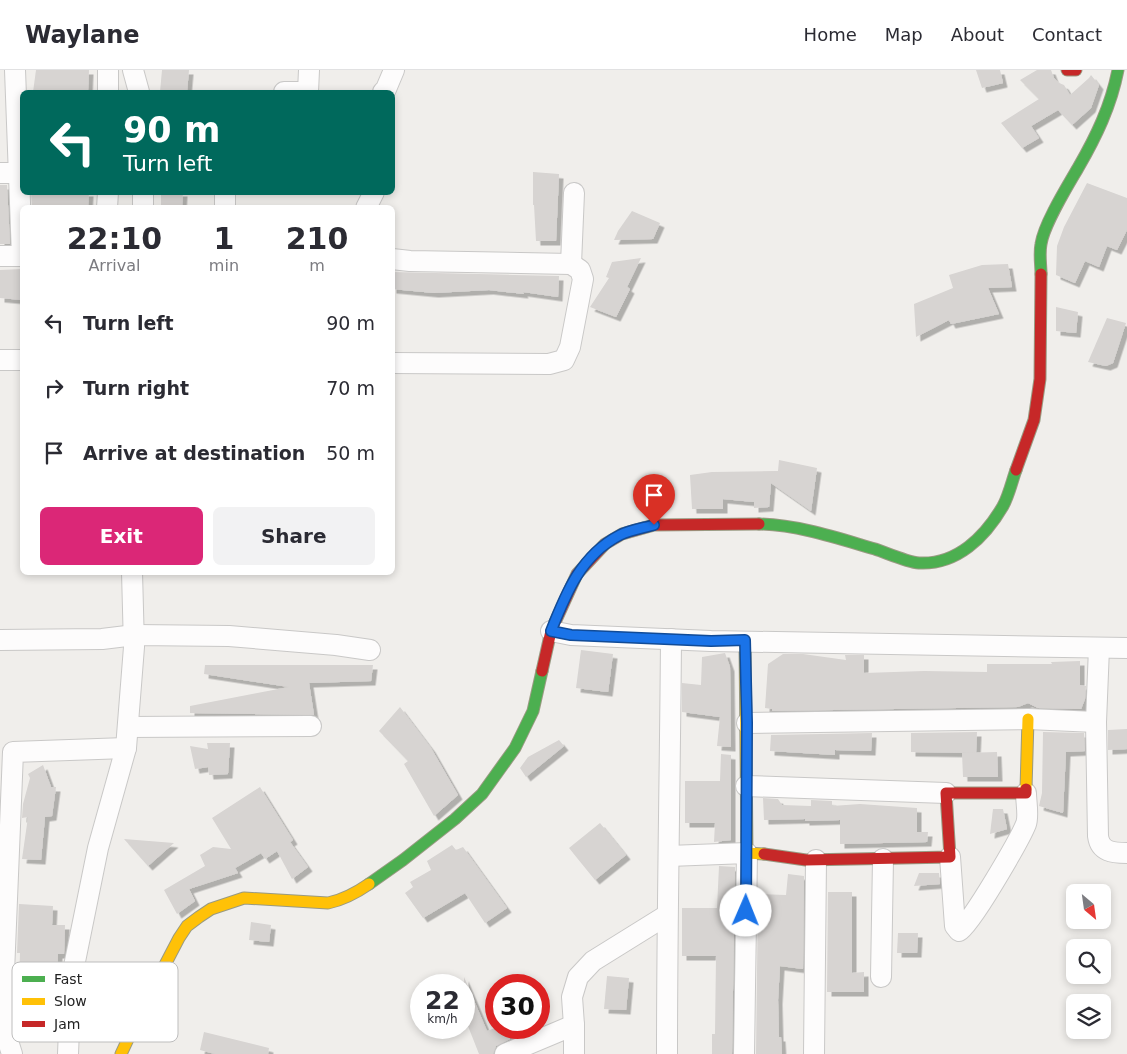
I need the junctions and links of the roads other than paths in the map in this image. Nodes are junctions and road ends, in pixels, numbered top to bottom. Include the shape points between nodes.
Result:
1 (15, 70) edge
2 (108, 70) edge
3 (133, 70) edge
4 (309, 70) edge
5 (394, 70) edge
6 (1067, 70) edge
7 (1076, 70) edge
8 (1118, 70) edge
9 (108, 90) edge
10 (138, 90) edge
11 (308, 90) edge
12 (385, 90) edge
13 (10, 173) edge
14 (574, 193) dead end
15 (20, 242) edge
16 (0, 256) edge
17 (20, 256) edge
18 (395, 259) edge
19 (571, 264) junction
20 (0, 360) edge
21 (20, 360) edge
22 (395, 364) edge
23 (132, 575) edge
24 (551, 631) junction
25 (135, 635) junction
26 (670, 639) junction
27 (0, 640) edge
28 (745, 640) junction
29 (1099, 648) junction
30 (1127, 648) edge
31 (370, 650) dead end
32 (1028, 720) junction
33 (1096, 722) junction
34 (747, 723) junction
35 (311, 726) dead end
36 (128, 727) junction
37 (126, 748) junction
38 (7, 752) edge
39 (746, 786) junction
40 (946, 793) junction
41 (1026, 793) junction
42 (5, 832) edge
43 (747, 853) junction
44 (1127, 853) edge
45 (669, 856) junction
46 (950, 857) junction
47 (816, 860) junction
48 (883, 860) junction
49 (667, 915) junction
50 (75, 962) edge
51 (166, 962) edge
52 (880, 976) dead end
53 (1, 1022) edge
54 (574, 1025) junction
55 (127, 1042) edge
56 (12, 1054) edge
57 (121, 1054) edge
58 (504, 1054) edge
59 (574, 1054) edge
60 (667, 1054) edge
61 (744, 1054) edge
62 (814, 1054) edge

1 - 13 street
2 - 9 street
3 - 10 street
4 - 11 street
5 - 12 street
6 - 7 street
8 - 24 street via 1116,88 1092,144 1046,226 1041,243 1040,379 1034,420 1004,505 980,538 962,553 918,563 803,529 762,524 654,525 622,534 591,557 577,574
13 - 15 street
14 - 19 street
16 - 17 street
18 - 19 street
19 - 22 street via 580,270 583,279 570,347 564,360 549,364
20 - 21 street
23 - 25 street
24 - 26 street via 571,635
24 - 51 street via 534,711 516,748 482,794 455,819 357,892 337,901 244,898 211,909 187,926
25 - 27 street via 102,639
25 - 31 street via 229,636
25 - 36 street
26 - 28 street
26 - 45 street
28 - 29 street
28 - 34 street
29 - 30 street
29 - 33 street
32 - 33 street
32 - 34 street
32 - 41 street
33 - 44 street via 1098,841 1107,851
34 - 39 street
35 - 36 street
36 - 37 street
37 - 38 street
37 - 50 street via 98,848
38 - 42 street
39 - 40 street
39 - 43 street
40 - 41 street
40 - 46 street
41 - 46 street via 1027,822 980,904 959,931 955,926
42 - 53 street
43 - 45 street
43 - 47 street
43 - 61 street
45 - 49 street
46 - 48 street
47 - 48 street
47 - 62 street
48 - 52 street
49 - 54 street via 593,961 578,977 572,997
49 - 60 street
53 - 56 street
54 - 58 street
54 - 59 street
55 - 57 street

